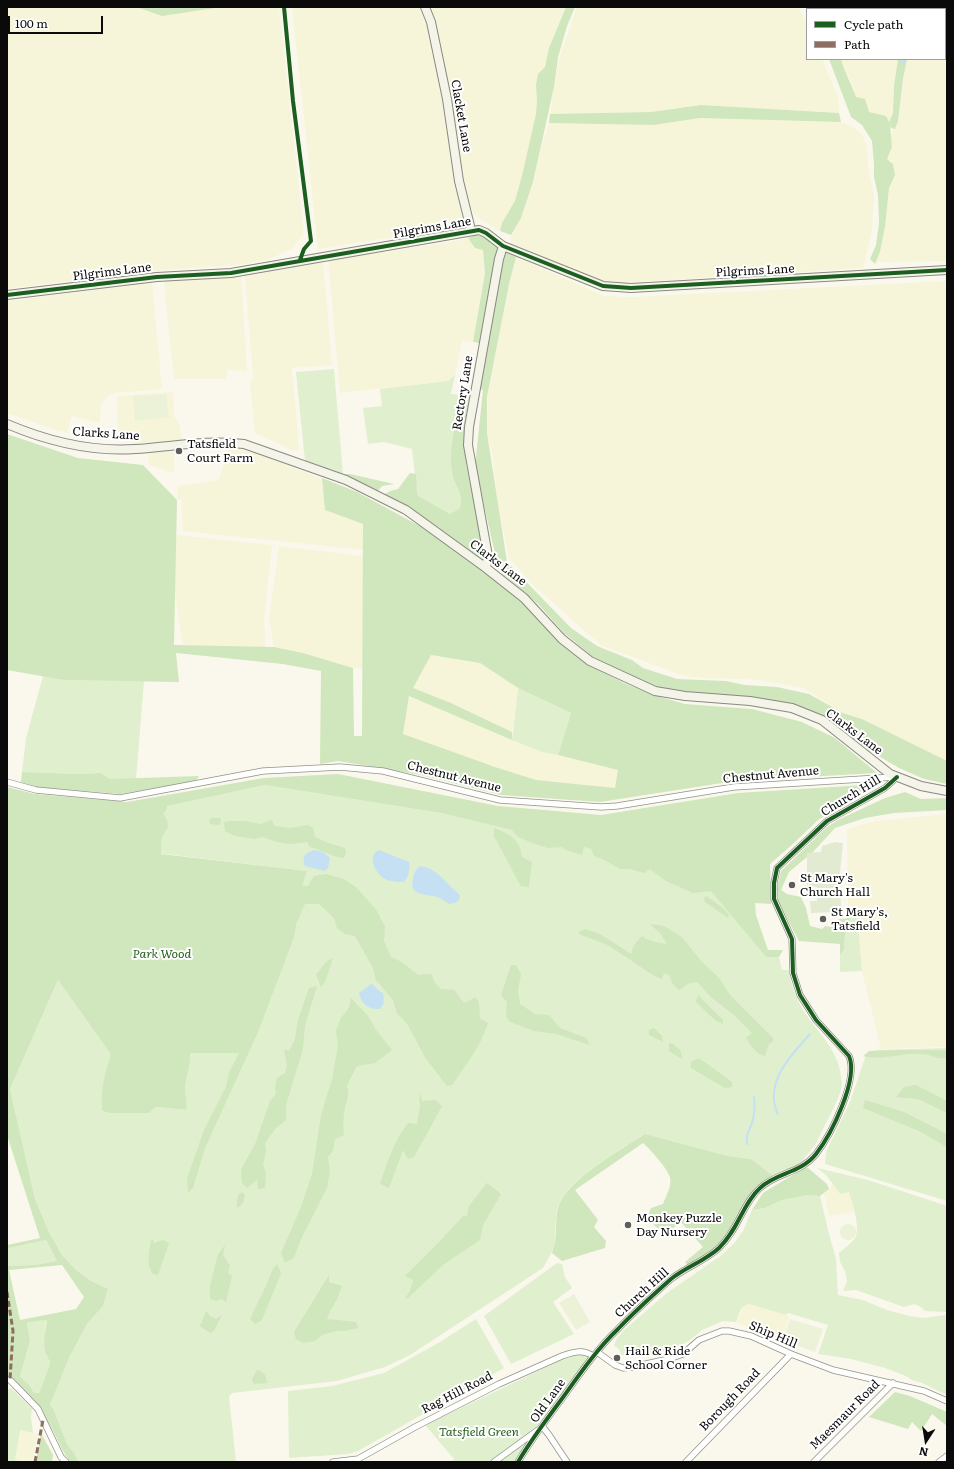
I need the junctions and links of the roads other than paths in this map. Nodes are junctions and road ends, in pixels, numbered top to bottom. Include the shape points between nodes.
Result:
1 (425, 7) edge
2 (471, 230) junction
3 (503, 246) junction
4 (947, 270) edge
5 (7, 295) edge
6 (7, 424) edge
7 (486, 568) junction
8 (897, 777) junction
9 (7, 782) edge
10 (947, 791) edge
11 (595, 1354) junction
12 (791, 1354) junction
13 (7, 1380) edge
14 (893, 1383) junction
15 (947, 1401) edge
16 (541, 1427) junction
17 (947, 1456) edge
18 (66, 1462) edge
19 (333, 1462) edge
20 (494, 1462) edge
21 (518, 1462) edge
22 (567, 1462) edge
23 (686, 1462) edge
24 (814, 1462) edge
25 (939, 1462) edge

1 - 2 street, Clacket Lane via 431,22 447,99 459,181
2 - 3 street, Pilgrims Lane via 486,233
2 - 5 street, Pilgrims Lane via 231,273 157,277
3 - 4 street, Pilgrims Lane via 603,286 631,288
3 - 7 street, Rectory Lane via 498,260 468,444 488,556
6 - 7 street, Clarks Lane via 49,440 91,448 133,450 202,442 230,442 253,446 346,480 406,510
7 - 8 street, Clarks Lane via 524,598 562,639 590,661 655,691 792,708 822,720 884,770
8 - 9 street, Chestnut Avenue via 734,787 601,808 500,800 383,771 340,767 263,772 120,798 36,790
8 - 10 street, Clarks Lane
8 - 11 street, Church Hill via 885,788 827,821 777,868 774,883 774,899 792,939 793,973 800,995 816,1020 849,1056 852,1063 848,1093 825,1141 809,1162 760,1188 748,1203 731,1234 719,1248 674,1277 617,1329
11 - 12 street, Ship Hill via 622,1368 632,1367 683,1354 699,1340 722,1331 750,1336
11 - 16 street, Old Lane
11 - 19 street, Rag Hill Road via 581,1351 562,1356 498,1384 358,1459
12 - 14 street, Ship Hill via 833,1370
12 - 23 street, Borough Road
13 - 18 street via 10,1380 38,1409 61,1457
14 - 15 street, Ship Hill via 924,1391
14 - 24 street, Maesmaur Road
16 - 20 street
16 - 21 street, Old Lane
16 - 22 street
17 - 25 street

